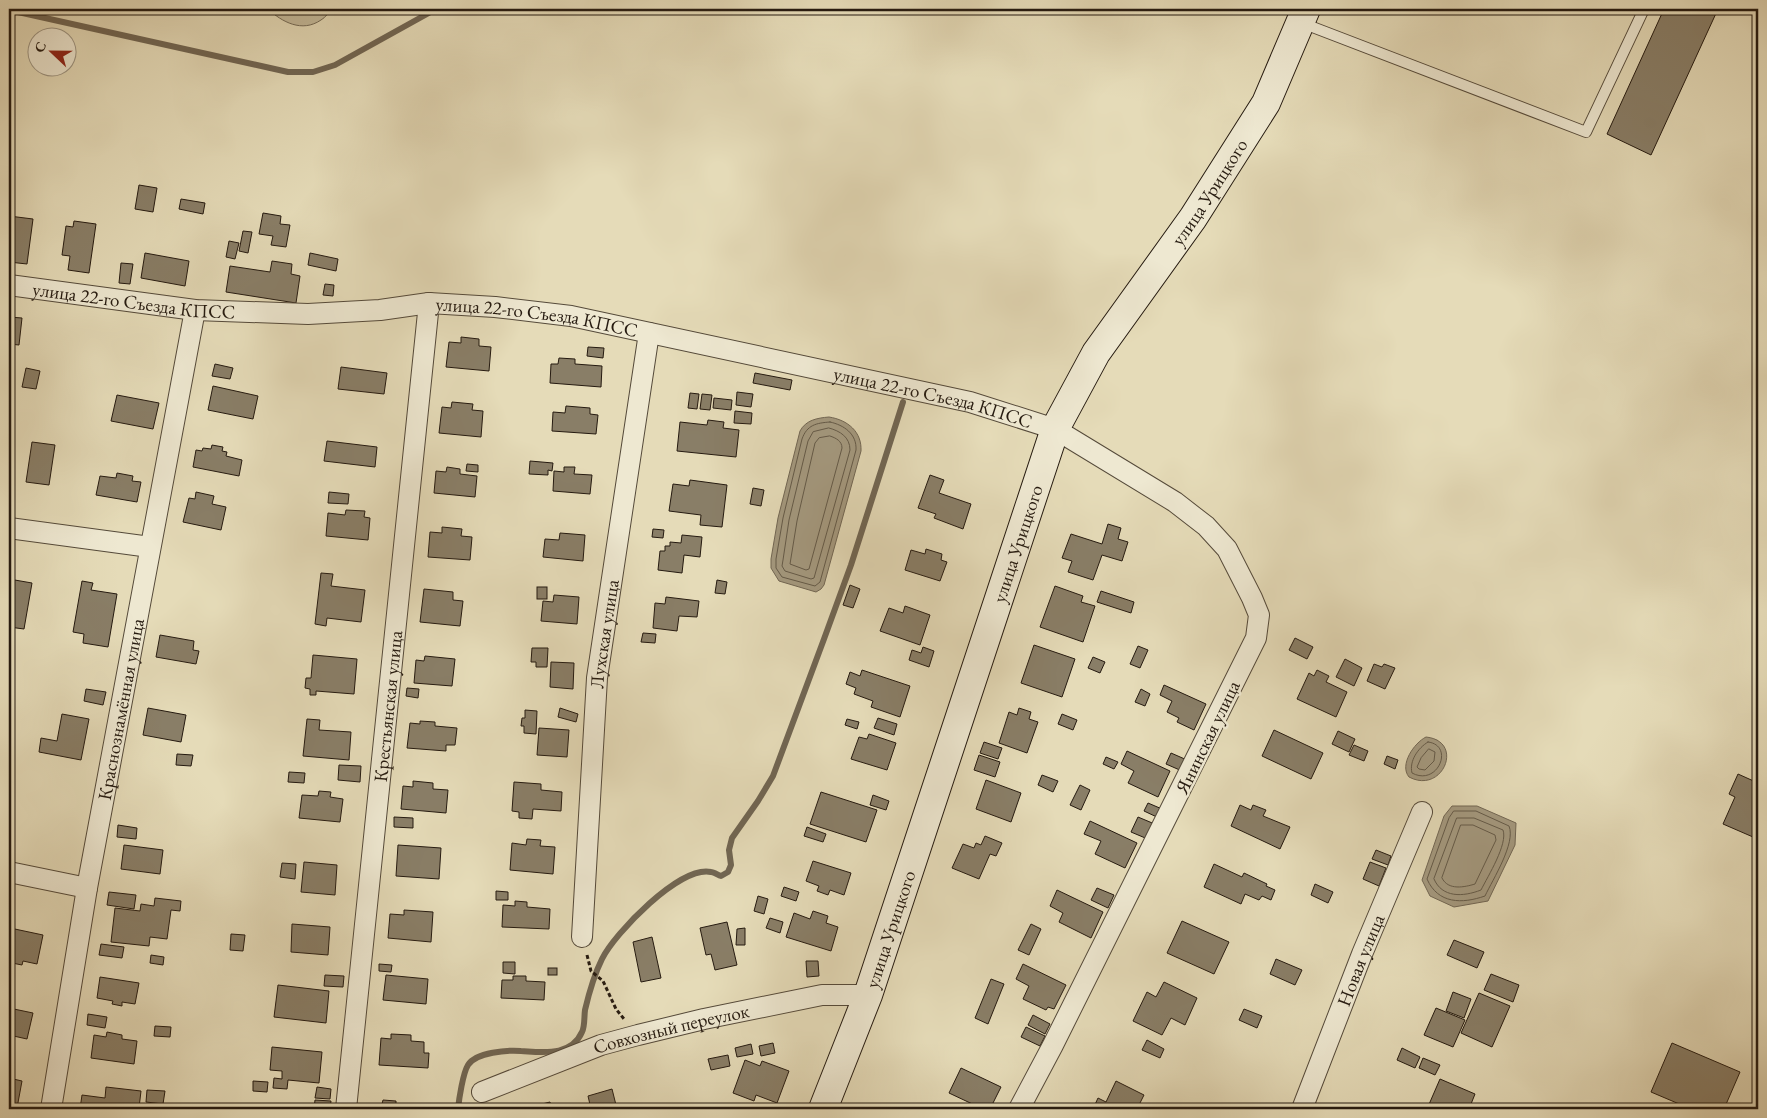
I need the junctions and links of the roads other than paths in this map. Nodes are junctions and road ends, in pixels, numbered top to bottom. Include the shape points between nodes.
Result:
1 (1644, 9) edge
2 (1304, 15) edge
3 (9, 285) edge
4 (429, 303) junction
5 (195, 310) junction
6 (649, 332) junction
7 (1055, 429) junction
8 (9, 528) edge
9 (150, 547) junction
10 (1422, 812) dead end
11 (9, 872) edge
12 (87, 888) junction
13 (582, 937) dead end
14 (868, 995) junction
15 (482, 1092) dead end
16 (52, 1109) edge
17 (346, 1109) edge
18 (823, 1109) edge
19 (1019, 1109) edge
20 (1302, 1109) edge

1 - 2 lane via 1586,132
2 - 7 main road, улица Урицкого via 1266,103 1193,218 1096,353
3 - 5 street, улица 22-го Съезда КПСС
4 - 5 street, улица 22-го Съезда КПСС via 380,310 308,314
4 - 6 street, улица 22-го Съезда КПСС via 571,316
4 - 17 street, Крестьянская улица
5 - 9 street, Краснознамённая улица
6 - 7 street, улица 22-го Съезда КПСС via 970,402
6 - 13 street, Лухская улица via 597,678
7 - 14 main road, улица Урицкого
7 - 19 street, Янинская улица via 1175,502 1206,526 1227,549 1259,615 1256,638
8 - 9 street
9 - 12 street, Краснознамённая улица
10 - 20 street, Новая улица
11 - 12 street
12 - 16 street, Краснознамённая улица
14 - 15 street, Совхозный переулок via 822,995 638,1035
14 - 18 main road, улица Урицкого

